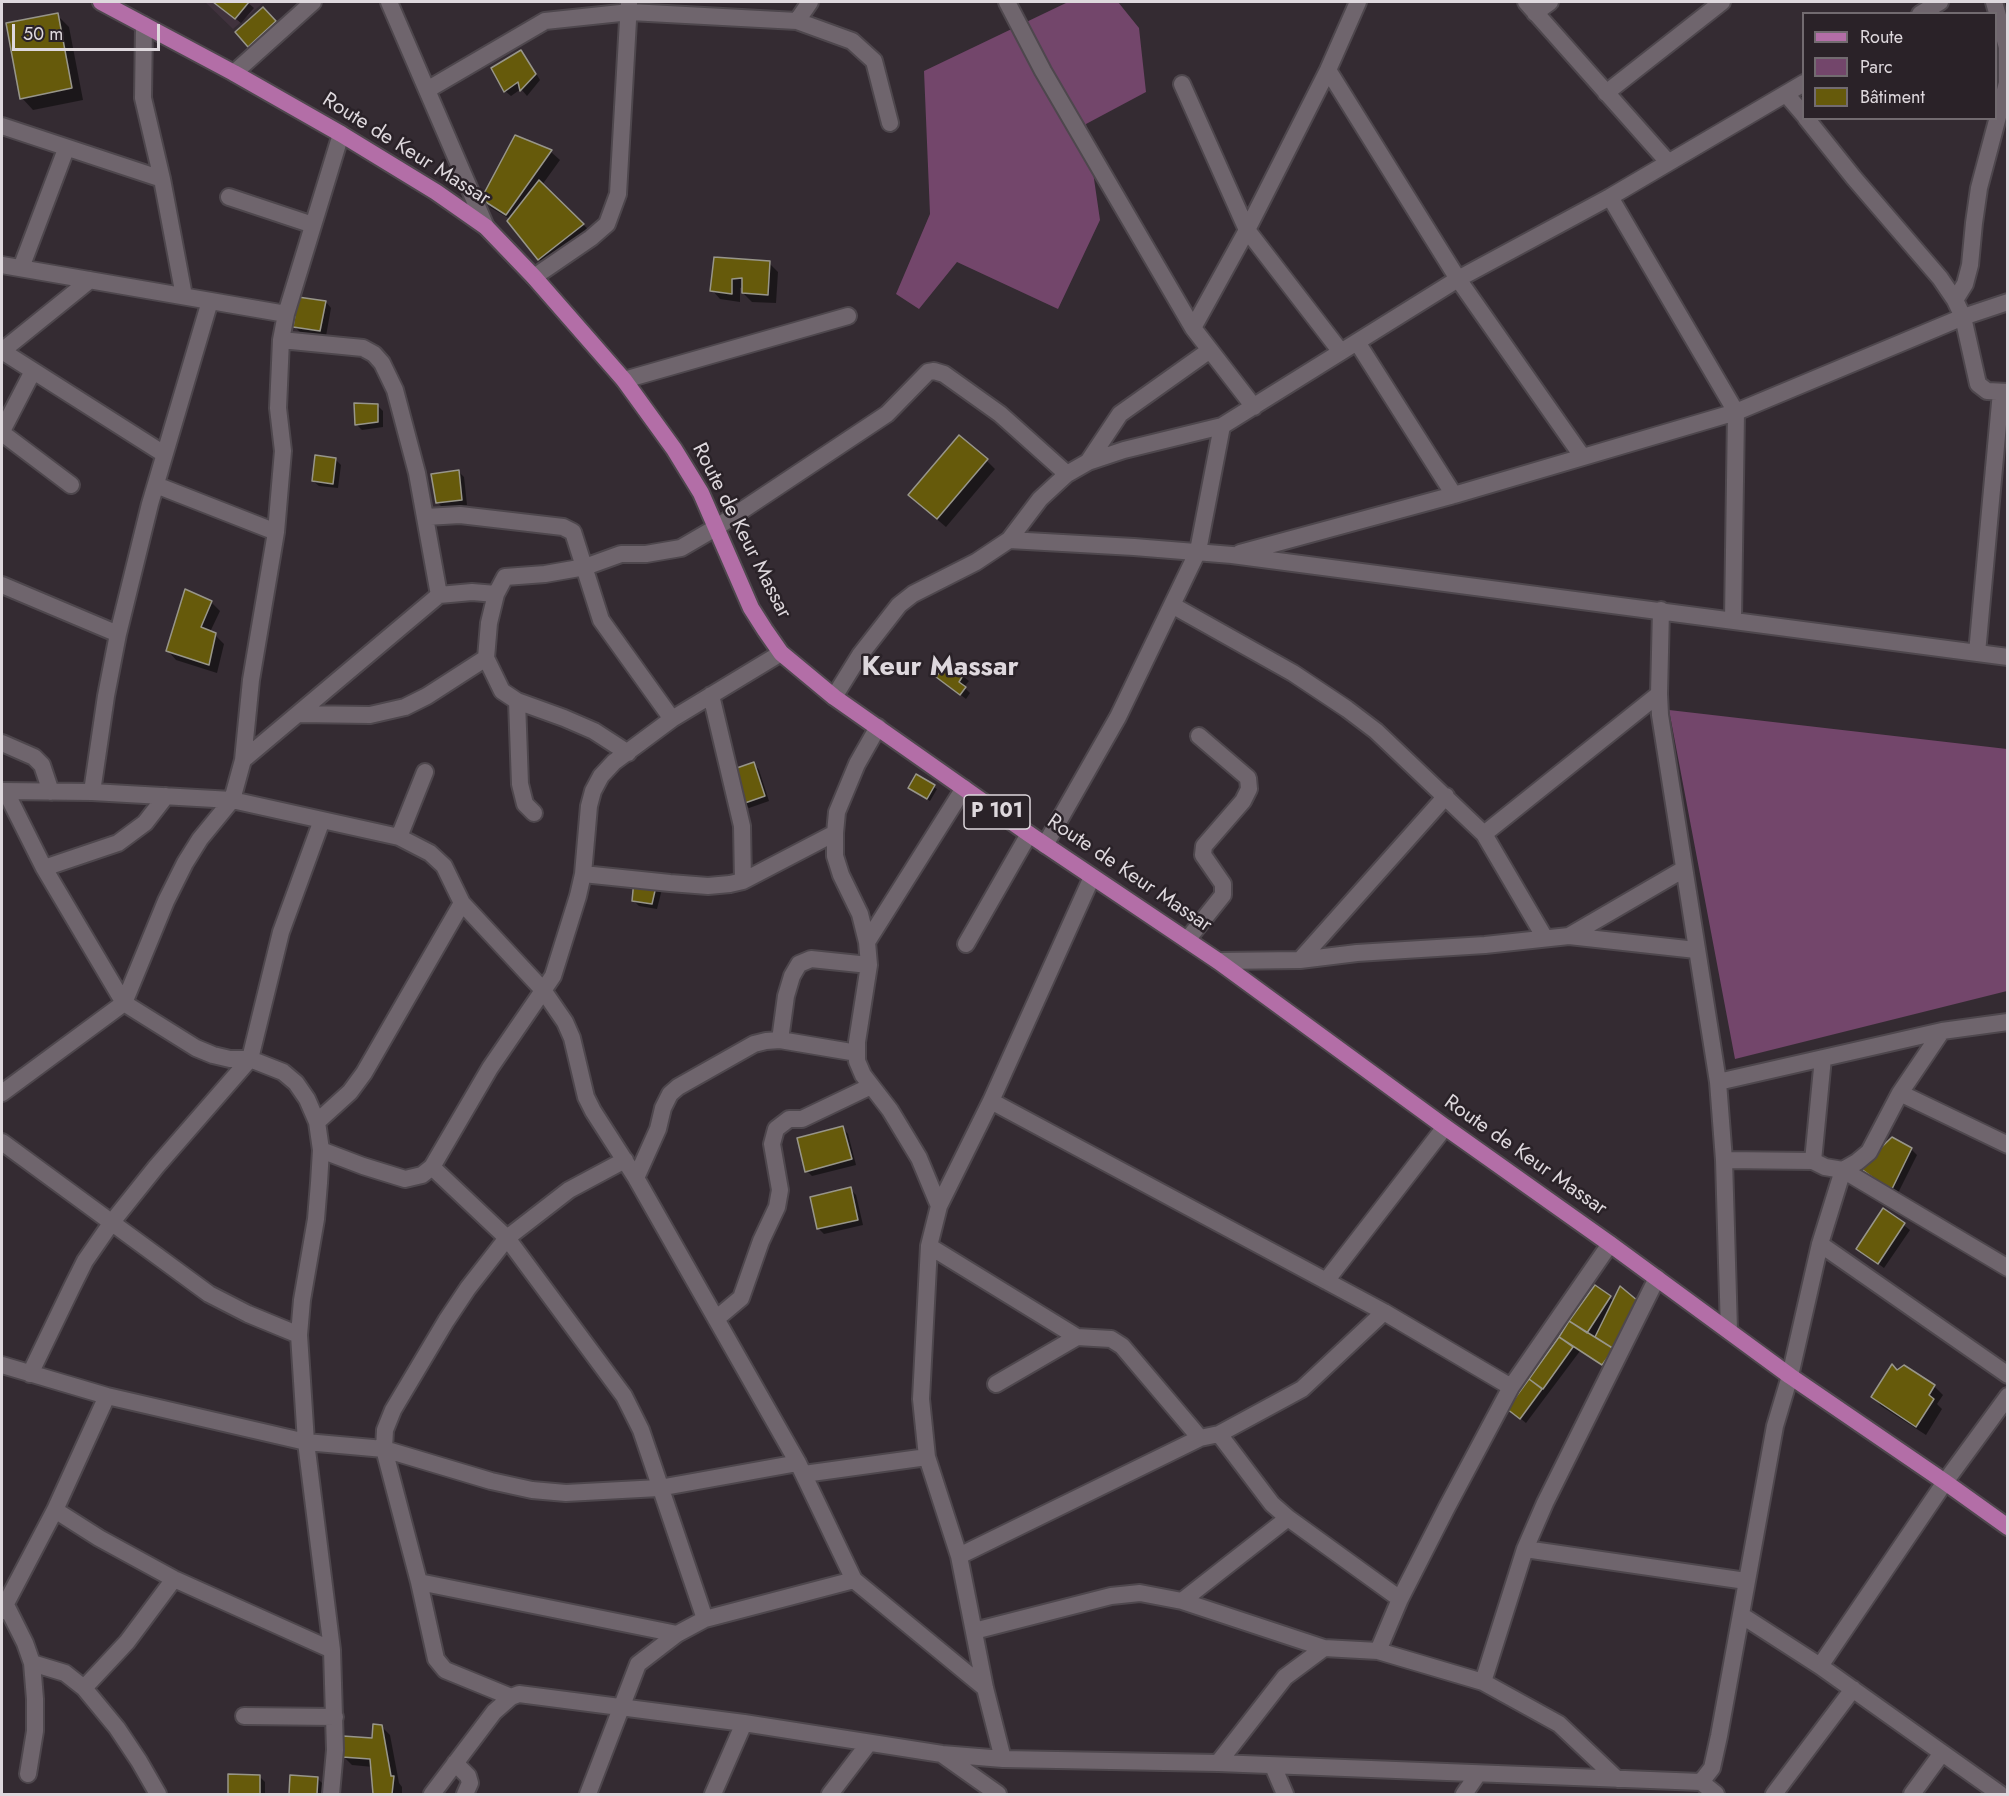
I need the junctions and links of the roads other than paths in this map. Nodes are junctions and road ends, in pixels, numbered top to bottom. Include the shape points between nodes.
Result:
1 (100, 2) edge
2 (314, 2) edge
3 (389, 2) edge
4 (810, 2) edge
5 (1007, 2) edge
6 (1357, 2) edge
7 (1550, 2) edge
8 (1940, 2) edge
9 (1712, 4) edge
10 (630, 7) edge
11 (1531, 7) edge
12 (1923, 12) edge
13 (1997, 12) edge
14 (797, 21) junction
15 (144, 24) junction
16 (1328, 70) junction
17 (234, 73) junction
18 (1182, 84) dead end
19 (1802, 84) edge
20 (428, 90) junction
21 (1606, 93) junction
22 (1786, 94) junction
23 (1802, 114) edge
24 (1808, 120) edge
25 (890, 123) dead end
26 (2, 126) edge
27 (341, 134) junction
28 (66, 149) junction
29 (1668, 162) junction
30 (162, 179) junction
31 (229, 197) dead end
32 (1610, 197) junction
33 (313, 225) junction
34 (486, 227) junction
35 (1247, 230) junction
36 (2, 265) edge
37 (21, 268) junction
38 (534, 278) junction
39 (1458, 279) junction
40 (90, 280) junction
41 (184, 296) junction
42 (1955, 300) junction
43 (210, 301) junction
44 (2007, 302) edge
45 (285, 314) junction
46 (848, 316) dead end
47 (1963, 317) junction
48 (1193, 328) junction
49 (281, 340) junction
50 (1358, 342) junction
51 (1210, 350) junction
52 (2, 351) edge
53 (1341, 352) junction
54 (33, 371) junction
55 (624, 380) junction
56 (2004, 392) edge
57 (1254, 407) junction
58 (1736, 412) junction
59 (1222, 426) junction
60 (2, 432) edge
61 (164, 454) junction
62 (1582, 456) junction
63 (1088, 462) junction
64 (1066, 474) junction
65 (71, 485) dead end
66 (156, 485) junction
67 (1454, 495) junction
68 (426, 517) junction
69 (717, 527) junction
70 (276, 532) junction
71 (1009, 540) junction
72 (1197, 551) junction
73 (1232, 555) junction
74 (585, 567) junction
75 (2, 585) edge
76 (496, 594) junction
77 (439, 595) junction
78 (1173, 604) junction
79 (1661, 610) junction
80 (1733, 620) junction
81 (118, 634) junction
82 (781, 653) junction
83 (1977, 653) junction
84 (2007, 657) edge
85 (486, 658) junction
86 (1659, 694) junction
87 (711, 695) junction
88 (834, 697) junction
89 (517, 701) junction
90 (298, 714) junction
91 (672, 719) junction
92 (878, 727) junction
93 (1199, 736) dead end
94 (2, 742) edge
95 (628, 753) junction
96 (243, 760) junction
97 (425, 772) dead end
98 (964, 788) junction
99 (4, 792) edge
100 (51, 792) junction
101 (92, 792) junction
102 (166, 796) junction
103 (1446, 796) junction
104 (232, 800) junction
105 (534, 813) dead end
106 (322, 820) junction
107 (835, 833) junction
108 (1029, 834) junction
109 (1484, 834) junction
110 (399, 837) junction
111 (1045, 845) junction
112 (44, 868) junction
113 (1684, 869) junction
114 (583, 874) junction
115 (1092, 877) junction
116 (743, 881) junction
117 (462, 903) junction
118 (1569, 936) junction
119 (1545, 938) junction
120 (1187, 940) junction
121 (867, 942) junction
122 (966, 944) dead end
123 (1696, 950) junction
124 (1300, 960) junction
125 (1218, 961) junction
126 (869, 965) junction
127 (543, 990) junction
128 (124, 1003) junction
129 (2007, 1022) edge
130 (1942, 1031) junction
131 (780, 1040) junction
132 (857, 1053) junction
133 (1823, 1058) junction
134 (249, 1059) junction
135 (1718, 1082) junction
136 (4, 1086) edge
137 (871, 1086) junction
138 (1900, 1093) junction
139 (991, 1101) junction
140 (317, 1122) junction
141 (1445, 1127) junction
142 (2007, 1145) edge
143 (3, 1147) edge
144 (321, 1150) junction
145 (625, 1160) junction
146 (1724, 1160) junction
147 (1813, 1161) junction
148 (432, 1167) junction
149 (1843, 1170) junction
150 (636, 1178) junction
151 (939, 1206) junction
152 (112, 1222) junction
153 (507, 1238) junction
154 (1610, 1244) junction
155 (1820, 1244) junction
156 (929, 1246) junction
157 (2007, 1268) edge
158 (1657, 1278) junction
159 (1326, 1281) junction
160 (1384, 1312) junction
161 (716, 1319) junction
162 (1730, 1331) junction
163 (299, 1335) junction
164 (1077, 1337) junction
165 (2, 1365) edge
166 (30, 1374) junction
167 (2007, 1375) edge
168 (1790, 1376) junction
169 (996, 1384) dead end
170 (1511, 1387) junction
171 (106, 1396) junction
172 (2007, 1396) edge
173 (1220, 1434) junction
174 (1200, 1438) junction
175 (306, 1442) junction
176 (384, 1449) junction
177 (927, 1457) junction
178 (801, 1468) junction
179 (1945, 1482) junction
180 (659, 1488) junction
181 (55, 1510) junction
182 (1288, 1518) junction
183 (2007, 1527) edge
184 (1525, 1549) junction
185 (959, 1556) junction
186 (174, 1579) junction
187 (854, 1580) junction
188 (1746, 1581) junction
189 (419, 1582) junction
190 (1400, 1599) junction
191 (1182, 1601) junction
192 (3, 1606) edge
193 (1741, 1615) junction
194 (705, 1619) junction
195 (974, 1631) junction
196 (677, 1634) junction
197 (1324, 1648) junction
198 (332, 1650) junction
199 (1378, 1651) junction
200 (32, 1663) junction
201 (1820, 1666) junction
202 (1483, 1682) junction
203 (84, 1688) junction
204 (985, 1688) junction
205 (1853, 1689) junction
206 (511, 1697) junction
207 (622, 1707) junction
208 (244, 1716) dead end
209 (335, 1717) junction
210 (744, 1723) junction
211 (869, 1743) junction
212 (1942, 1753) junction
213 (942, 1754) junction
214 (1003, 1759) junction
215 (456, 1763) junction
216 (1218, 1763) junction
217 (1273, 1766) junction
218 (28, 1774) dead end
219 (1478, 1774) junction
220 (1617, 1779) junction
221 (1638, 1780) junction
222 (1701, 1782) junction
223 (158, 1794) edge
224 (331, 1794) edge
225 (432, 1794) edge
226 (465, 1794) edge
227 (588, 1794) edge
228 (713, 1794) edge
229 (830, 1794) edge
230 (998, 1794) edge
231 (1285, 1794) edge
232 (1464, 1794) edge
233 (1628, 1794) edge
234 (1716, 1794) edge
235 (1774, 1794) edge
236 (1912, 1794) edge
237 (2000, 1794) edge

1 - 15 main road, Route de Keur Massar / P 101
2 - 17 street
3 - 20 street
4 - 14 street
5 - 48 street
6 - 16 street
7 - 11 street
8 - 12 street
9 - 21 street
10 - 14 street
10 - 20 street via 545,21
10 - 38 street via 618,194 611,214 607,224 591,238
11 - 21 street
13 - 42 street via 2007,47 2007,83 1979,188 1970,265
14 - 25 street via 852,42 874,61
15 - 17 main road, Route de Keur Massar / P 101
15 - 30 street via 143,98
16 - 35 street
16 - 39 street
17 - 27 main road, Route de Keur Massar / P 101
18 - 35 street
19 - 22 street
20 - 34 street
21 - 29 street
22 - 23 street
22 - 29 street
24 - 42 street
26 - 28 street
27 - 33 street
27 - 34 main road, Route de Keur Massar / P 101
28 - 30 street
28 - 37 street
29 - 32 street
30 - 41 street
31 - 33 street
32 - 39 street
32 - 58 street
33 - 45 street
34 - 38 main road, Route de Keur Massar / P 101
35 - 48 street
35 - 53 street
36 - 37 street
37 - 40 street
38 - 55 main road, Route de Keur Massar / P 101
39 - 50 street
39 - 62 street
40 - 41 street
40 - 52 street
41 - 43 street
42 - 47 street
43 - 45 street
43 - 61 street
44 - 47 street
45 - 49 street
46 - 55 street
47 - 56 street via 1978,384 1988,391
47 - 58 street
48 - 51 street
49 - 68 street via 363,348 382,363 395,390
49 - 70 street via 278,408 283,451
50 - 53 street
50 - 67 street
51 - 57 street
51 - 63 street via 1120,414
52 - 54 street
53 - 57 street
54 - 60 street
54 - 61 street
55 - 69 main road, Route de Keur Massar / P 101 via 674,449
56 - 83 street
57 - 59 street
58 - 62 street
58 - 80 street
59 - 63 street
59 - 72 street
60 - 65 street
61 - 66 street
62 - 67 street
63 - 64 street
64 - 69 street via 1000,414 934,371 928,372 887,414
64 - 71 street via 1040,499
66 - 70 street
66 - 81 street
67 - 73 street
68 - 74 street via 460,514 563,526 573,532
68 - 77 street
69 - 74 street via 681,548 621,555
69 - 82 main road, Route de Keur Massar / P 101 via 751,608
70 - 96 street via 251,680
71 - 72 street
71 - 88 street via 898,605
72 - 73 street
72 - 78 street
73 - 79 street
74 - 76 street via 505,577
74 - 91 street via 601,620
75 - 81 street
76 - 77 street
76 - 85 street
77 - 90 street
78 - 103 street via 1347,709
78 - 111 street via 1118,717
79 - 80 street
79 - 86 street
80 - 83 street
81 - 101 street
82 - 87 street
82 - 88 main road, Route de Keur Massar / P 101
83 - 84 street
85 - 89 street via 502,691
85 - 90 street via 405,707 370,715
86 - 109 street
86 - 113 street
87 - 91 street
87 - 116 street via 742,826
88 - 92 main road, Route de Keur Massar / P 101
89 - 95 street via 594,731
89 - 105 street via 520,784 525,804
90 - 96 street
91 - 95 street
92 - 98 main road, Route de Keur Massar / P 101
92 - 107 street via 837,812
93 - 120 street via 1248,778 1248,789 1243,801 1204,846 1203,855 1224,884 1223,895
94 - 100 street via 42,765
95 - 114 street via 601,776 593,791
96 - 104 street
97 - 110 street
98 - 108 main road, Route de Keur Massar / P 101
98 - 121 street
99 - 100 street
99 - 112 street
100 - 101 street
101 - 102 street
102 - 104 street
102 - 112 street via 145,823 118,843
103 - 109 street
103 - 124 street
104 - 106 street
104 - 128 street via 185,863
106 - 110 street
106 - 134 street via 281,932
107 - 116 street
107 - 121 street via 835,856 860,914
108 - 111 main road, Route de Keur Massar / P 101
108 - 122 street
109 - 119 street
110 - 117 street via 430,853 444,866
111 - 115 main road, Route de Keur Massar / P 101
112 - 128 street
113 - 118 street
113 - 123 street
114 - 116 street via 708,886
114 - 127 street via 561,956 554,976
115 - 120 main road, Route de Keur Massar / P 101
115 - 139 street
117 - 127 street
117 - 140 street via 364,1073 350,1092
118 - 119 street
118 - 123 street
119 - 124 street
120 - 125 main road, Route de Keur Massar / P 101
121 - 126 street
123 - 135 street
124 - 125 street
125 - 141 main road, Route de Keur Massar / P 101
126 - 131 street via 811,959 799,964 786,996
126 - 132 street
127 - 145 street via 572,1038 593,1111
127 - 148 street via 490,1068
128 - 134 street via 196,1048 222,1057
128 - 136 street
129 - 130 street
130 - 133 street
130 - 138 street
131 - 132 street
131 - 150 street via 754,1044 670,1094
132 - 137 street via 857,1061
133 - 135 street
133 - 147 street
134 - 140 street via 283,1071 296,1083
134 - 152 street
135 - 146 street
137 - 151 street via 919,1158
137 - 161 street via 802,1119 789,1119 776,1129 772,1144 780,1190 777,1207 741,1298
138 - 142 street
138 - 149 street via 1869,1152
139 - 151 street
139 - 159 street
140 - 144 street
141 - 154 main road, Route de Keur Massar / P 101
141 - 159 street
143 - 152 street
144 - 148 street via 405,1179 422,1175
144 - 163 street via 316,1219
145 - 150 street
145 - 153 street via 569,1190
146 - 147 street
146 - 162 street
147 - 149 street
148 - 153 street
149 - 155 street
149 - 157 street
150 - 161 street
151 - 156 street
152 - 163 street via 208,1294
152 - 166 street via 81,1270
153 - 176 street via 451,1313 393,1410 385,1430
153 - 180 street via 624,1396 641,1430
154 - 158 main road, Route de Keur Massar / P 101
154 - 170 street
155 - 167 street
155 - 168 street
156 - 164 street
156 - 177 street via 921,1399
158 - 162 main road, Route de Keur Massar / P 101
158 - 184 street
159 - 160 street
160 - 170 street
160 - 173 street via 1302,1389
161 - 178 street
162 - 168 main road, Route de Keur Massar / P 101
163 - 175 street
164 - 169 street
164 - 174 street via 1111,1339 1122,1346
165 - 166 street
166 - 171 street
168 - 179 main road, Route de Keur Massar / P 101
168 - 188 street via 1775,1426
170 - 190 street
171 - 175 street
171 - 181 street
172 - 179 street
173 - 174 street
173 - 182 street via 1272,1504
174 - 185 street
175 - 176 street
175 - 198 street
176 - 180 street via 491,1482 532,1490 566,1493
176 - 189 street
177 - 178 street
177 - 185 street
178 - 180 street
178 - 187 street
179 - 183 main road, Route de Keur Massar / P 101
179 - 201 street
180 - 194 street
181 - 186 street
181 - 192 street
182 - 190 street
182 - 191 street
184 - 188 street
184 - 202 street
185 - 195 street
186 - 198 street
186 - 203 street via 127,1642
187 - 194 street
187 - 204 street
188 - 193 street
189 - 196 street
189 - 206 street via 435,1659 445,1670
190 - 199 street
191 - 195 street via 1140,1593 1111,1596
191 - 197 street
192 - 200 street
193 - 201 street
193 - 222 street via 1712,1768
194 - 196 street
195 - 204 street
196 - 207 street via 638,1664
197 - 199 street
197 - 216 street via 1285,1677
198 - 209 street
199 - 202 street
200 - 203 street via 64,1673
200 - 218 street via 35,1731
201 - 205 street
202 - 220 street via 1559,1724
203 - 223 street via 117,1728
204 - 214 street
205 - 212 street
205 - 235 street
206 - 207 street via 519,1694
206 - 215 street via 494,1712
207 - 210 street
207 - 227 street
208 - 209 street
209 - 224 street
210 - 211 street
210 - 228 street
211 - 213 street
211 - 229 street
212 - 236 street
212 - 237 street
213 - 214 street
213 - 230 street
214 - 216 street
215 - 225 street
215 - 226 street via 471,1783
216 - 217 street
217 - 219 street
217 - 231 street
219 - 220 street
219 - 232 street
220 - 221 street
221 - 222 street
221 - 233 street
222 - 234 street

